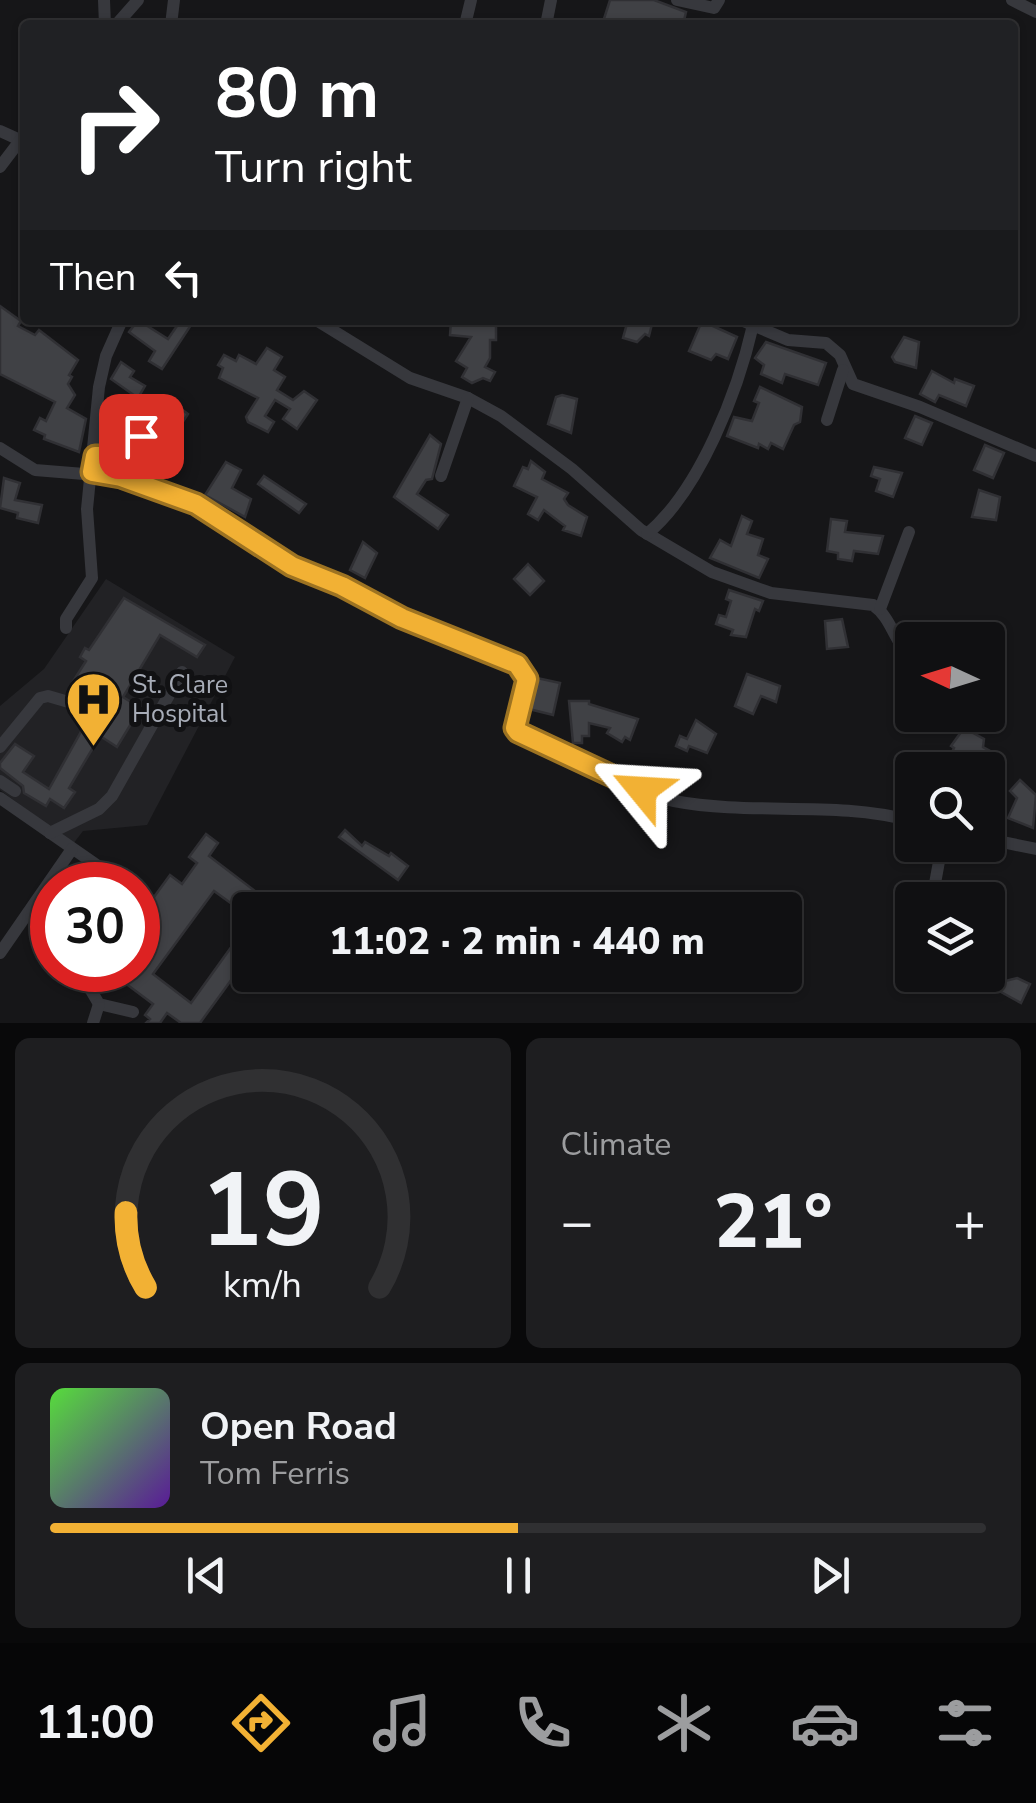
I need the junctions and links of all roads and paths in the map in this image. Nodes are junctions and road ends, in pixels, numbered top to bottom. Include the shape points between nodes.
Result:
1 (138, 0) edge
2 (677, 0) edge
3 (719, 0) edge
4 (1012, 0) edge
5 (1036, 12) edge
6 (120, 20) edge
7 (20, 141) edge
8 (0, 167) edge
9 (120, 325) edge
10 (324, 325) edge
11 (746, 325) edge
12 (754, 325) edge
13 (844, 367) junction
14 (468, 398) junction
15 (828, 420) dead end
16 (146, 426) dead end
17 (0, 448) edge
18 (95, 456) junction
19 (1036, 456) edge
20 (92, 472) junction
21 (442, 476) dead end
22 (909, 532) dead end
23 (647, 534) junction
24 (880, 609) junction
25 (66, 628) dead end
26 (895, 636) edge
27 (182, 672) dead end
28 (72, 703) dead end
29 (0, 747) edge
30 (0, 780) edge
31 (15, 791) dead end
32 (0, 798) edge
33 (895, 819) edge
34 (50, 833) junction
35 (1005, 843) edge
36 (1036, 849) edge
37 (72, 850) junction
38 (92, 862) edge
39 (0, 953) edge
40 (92, 992) edge
41 (99, 1004) junction
42 (134, 1012) dead end
43 (93, 1023) edge

1 - 6 street
2 - 3 street via 706,9
4 - 5 street
7 - 8 street
9 - 18 street via 102,368
10 - 14 street via 410,378
11 - 23 street via 737,381 711,440 672,508
12 - 13 street via 788,340 826,344
13 - 15 street
13 - 19 street via 852,384
14 - 21 street
14 - 23 street via 572,469
16 - 18 street via 123,451
17 - 20 street via 35,470
18 - 20 street
20 - 25 street via 92,578
20 - 33 street via 196,504 292,566 517,664 527,679 518,732 642,790 698,805
22 - 24 street
23 - 24 street via 743,586
24 - 26 street
27 - 34 street via 112,796 99,810
28 - 29 street via 40,698
30 - 31 street
32 - 34 street
34 - 37 street
35 - 36 street
37 - 38 street
37 - 39 street
40 - 41 street
41 - 42 street
41 - 43 street

